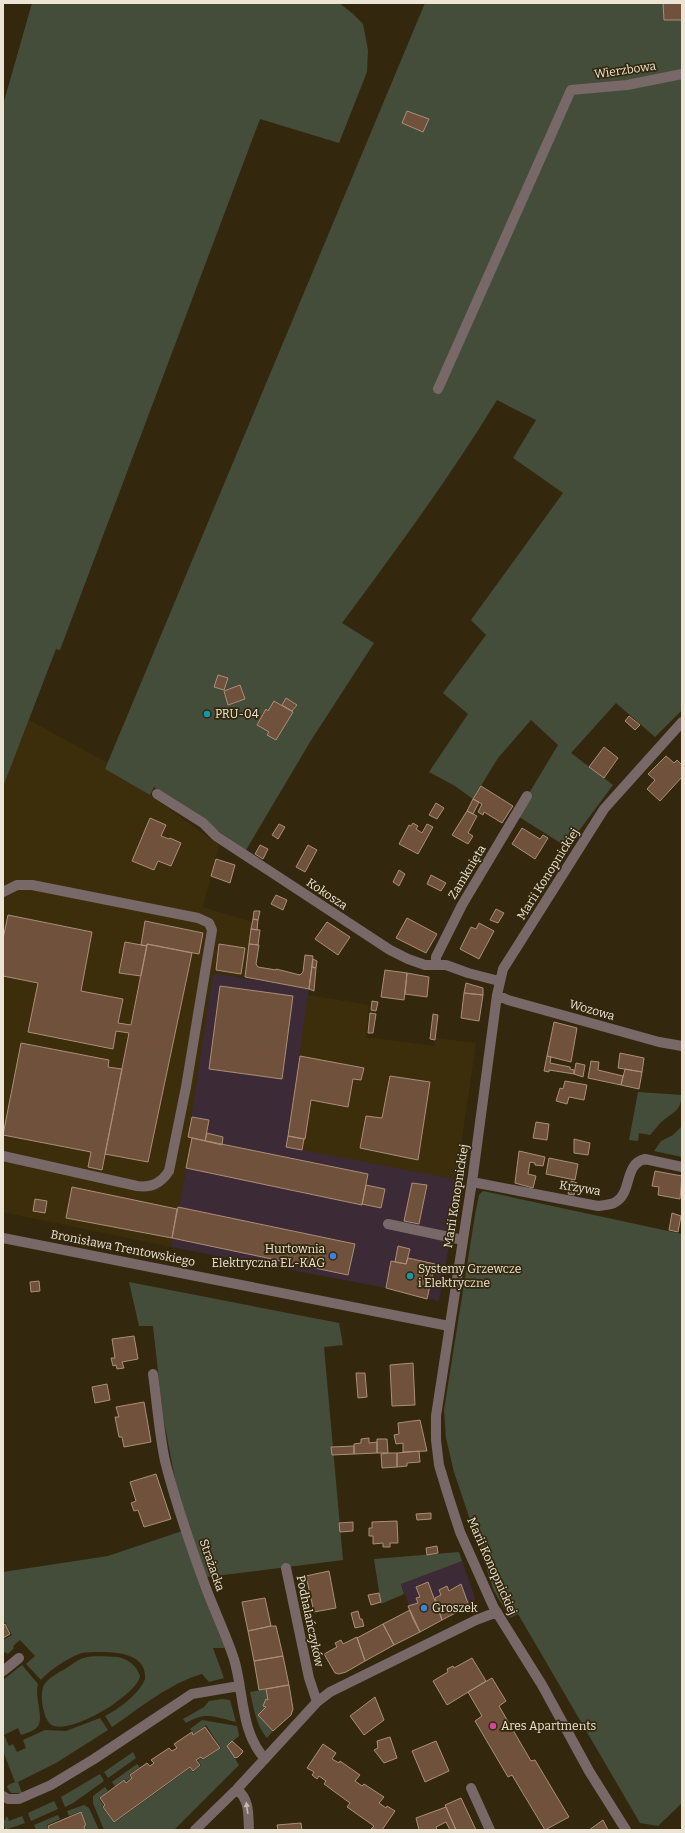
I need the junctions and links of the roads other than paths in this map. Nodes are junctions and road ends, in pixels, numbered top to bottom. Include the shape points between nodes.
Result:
1 (682, 74) edge
2 (438, 389) dead end
3 (682, 722) edge
4 (157, 794) dead end
5 (527, 796) dead end
6 (3, 892) edge
7 (436, 965) junction
8 (499, 981) junction
9 (497, 995) junction
10 (682, 1046) edge
11 (3, 1156) edge
12 (682, 1167) edge
13 (472, 1182) junction
14 (388, 1224) dead end
15 (3, 1238) edge
16 (463, 1240) junction
17 (450, 1326) junction
18 (152, 1374) dead end
19 (286, 1568) dead end
20 (496, 1612) junction
21 (18, 1658) dead end
22 (3, 1671) edge
23 (239, 1686) junction
24 (318, 1702) junction
25 (265, 1758) junction
26 (471, 1788) dead end
27 (237, 1789) junction
28 (3, 1796) edge
29 (195, 1830) edge
30 (249, 1830) edge
31 (490, 1830) edge
32 (626, 1830) edge

1 - 2 street, Wierzbowa via 627,85 572,90
3 - 8 street, Marii Konopnickiej via 604,809 503,969
4 - 7 street, Kokosza via 203,823 216,836 384,946 408,959 425,965
5 - 7 street, Zamknięta via 462,905 436,957
6 - 11 street via 17,885 32,885 198,918 209,923 212,930 186,1087 169,1171 164,1177 152,1186 137,1186
7 - 8 street, Kokosza via 446,965
8 - 9 street, Marii Konopnickiej
9 - 10 street, Wozowa via 659,1042
9 - 13 street, Marii Konopnickiej
12 - 13 street, Krzywa via 640,1160 631,1170 622,1197 612,1204 598,1206
13 - 16 street, Marii Konopnickiej
14 - 16 street
15 - 17 street, Bronisława Trentowskiego
16 - 17 street, Marii Konopnickiej
17 - 20 street, Marii Konopnickiej via 436,1416 439,1465 460,1532
18 - 23 street, Strażacka via 165,1460 203,1580 238,1671
19 - 24 street, Podhalańczyków via 309,1678
20 - 24 street via 333,1690
20 - 32 street, Marii Konopnickiej via 542,1684 589,1771
21 - 22 street
23 - 25 street, Strażacka via 247,1725 254,1744
23 - 28 street via 192,1694 51,1785 19,1799 8,1799
24 - 25 street
25 - 27 street
26 - 31 street
27 - 29 street
30 -> 27 street via 248,1804 244,1795

